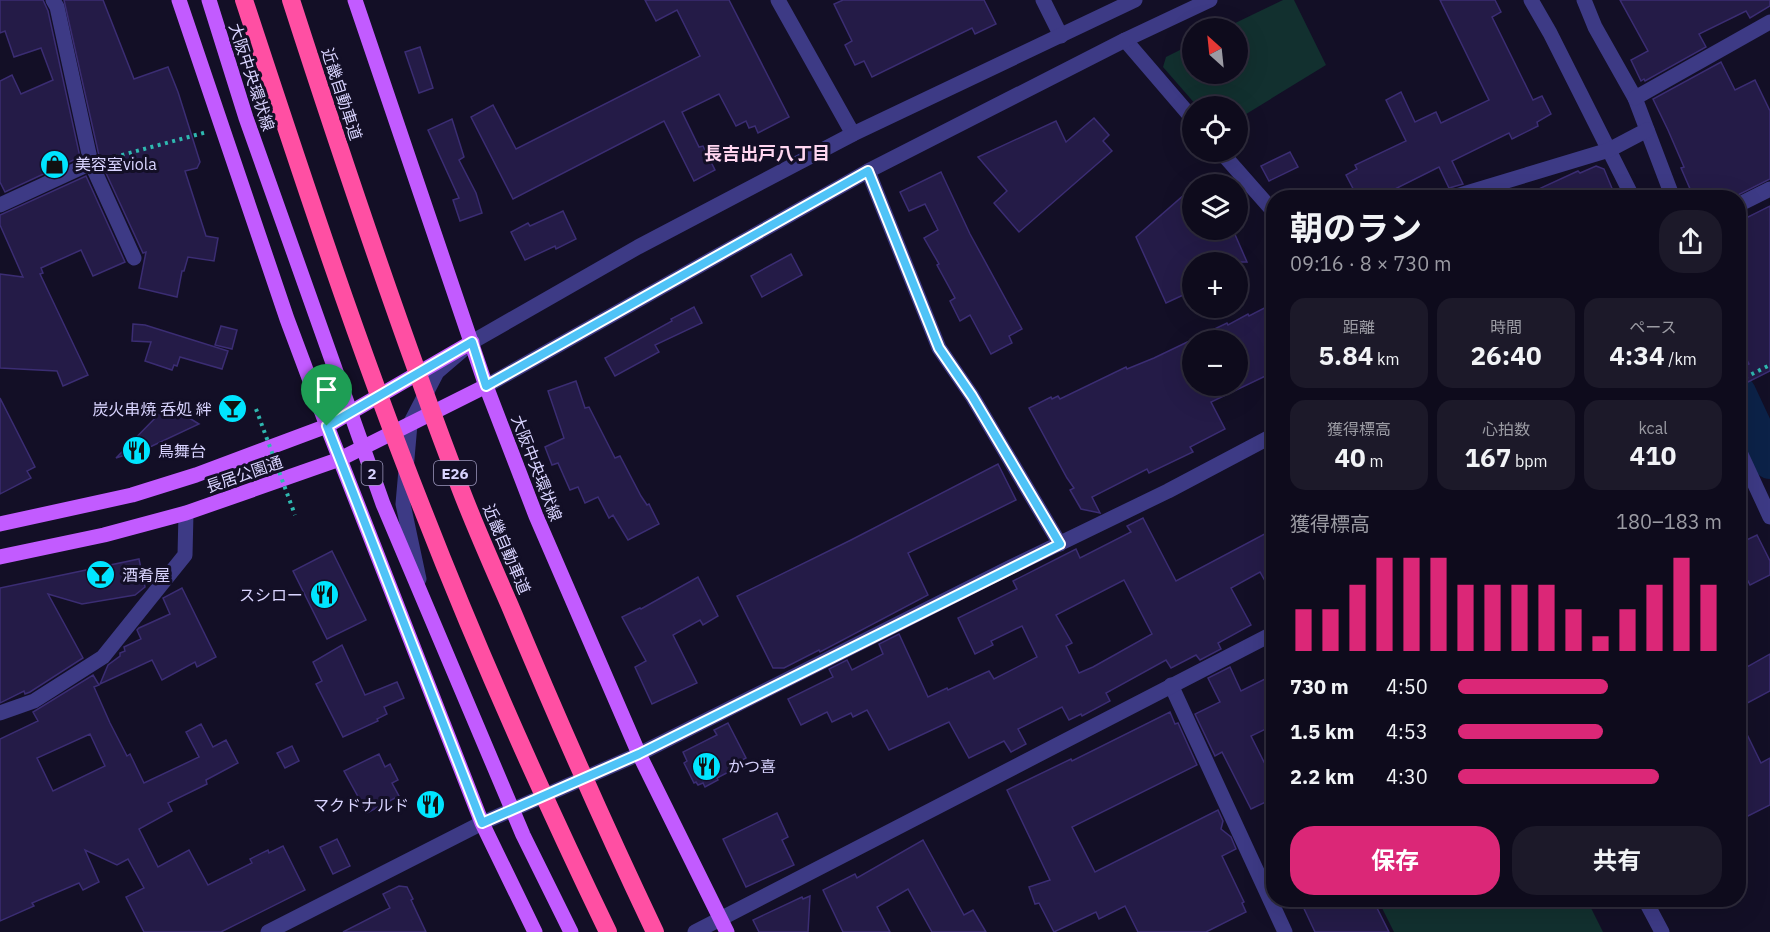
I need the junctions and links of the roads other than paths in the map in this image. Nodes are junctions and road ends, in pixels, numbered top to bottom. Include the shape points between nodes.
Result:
1 (53, 0) edge
2 (179, 0) edge
3 (209, 0) edge
4 (244, 0) edge
5 (291, 0) edge
6 (355, 0) edge
7 (778, 0) edge
8 (1043, 0) edge
9 (1135, 0) edge
10 (1210, 0) edge
11 (1531, 0) edge
12 (1584, 0) edge
13 (1770, 22) edge
14 (1061, 36) junction
15 (1125, 40) junction
16 (1635, 98) junction
17 (1182, 106) edge
18 (1647, 130) junction
19 (854, 134) junction
20 (1610, 150) junction
21 (1230, 162) edge
22 (91, 163) junction
23 (868, 171) junction
24 (1770, 189) edge
25 (1477, 190) edge
26 (1629, 190) edge
27 (1670, 190) edge
28 (1746, 201) edge
29 (1266, 203) edge
30 (0, 205) edge
31 (134, 258) dead end
32 (472, 342) junction
33 (486, 386) junction
34 (410, 424) junction
35 (327, 426) junction
36 (1266, 439) edge
37 (340, 459) junction
38 (1746, 465) edge
39 (186, 513) junction
40 (1770, 517) edge
41 (0, 524) edge
42 (1060, 544) junction
43 (0, 557) edge
44 (423, 598) junction
45 (1266, 637) edge
46 (1171, 685) junction
47 (0, 713) edge
48 (639, 754) junction
49 (482, 823) junction
50 (1266, 891) edge
51 (1273, 907) edge
52 (1649, 907) edge
53 (723, 926) edge
54 (268, 932) edge
55 (535, 932) edge
56 (571, 932) edge
57 (608, 932) edge
58 (656, 932) edge
59 (695, 932) edge
60 (1285, 932) edge
61 (1662, 932) edge

1 - 22 street
2 - 35 main road, 2
3 - 44 main road, 大阪中央環状線 / 2, bridge via 246,118 383,504
4 - 57 highway, E26, bridge via 360,341 422,508 498,692
5 - 58 highway, 近畿自動車道 / E26, bridge via 377,257 462,491 538,674
6 - 32 main road, 大阪中央環状線
7 - 19 street
8 - 14 street
9 - 14 street
10 - 15 street
11 - 20 street
12 - 16 street
13 - 16 street
14 - 19 street
15 - 17 street
15 - 23 street
16 - 18 street
18 - 20 street
18 - 27 street
19 - 32 street via 638,247
20 - 25 street
20 - 26 street
21 - 29 street
22 - 30 street
22 - 31 street
23 - 33 street
23 - 42 street via 939,348
24 - 28 street
32 - 33 main road, 大阪中央環状線
32 - 34 street via 437,372
32 - 35 main road, 長居公園通
33 - 34 main road, 長居公園通
33 - 48 main road, 大阪中央環状線 via 536,516
34 - 37 main road, 長居公園通
34 - 44 street via 402,504
35 - 37 main road, 2
35 - 41 main road, 長居公園通 via 132,495
36 - 42 street
37 - 39 main road, 長居公園通
37 - 49 main road, 2
38 - 40 street
39 - 43 main road, 長居公園通
39 - 47 street via 185,555 103,657 34,701
42 - 48 street
44 - 56 main road, 大阪中央環状線 / 2, bridge via 523,835
45 - 46 street
46 - 50 street
46 - 53 street
48 - 49 street
48 - 53 main road, 大阪中央環状線
49 - 54 street
49 - 55 main road, 2
51 - 60 street
52 - 61 street
53 - 59 street

